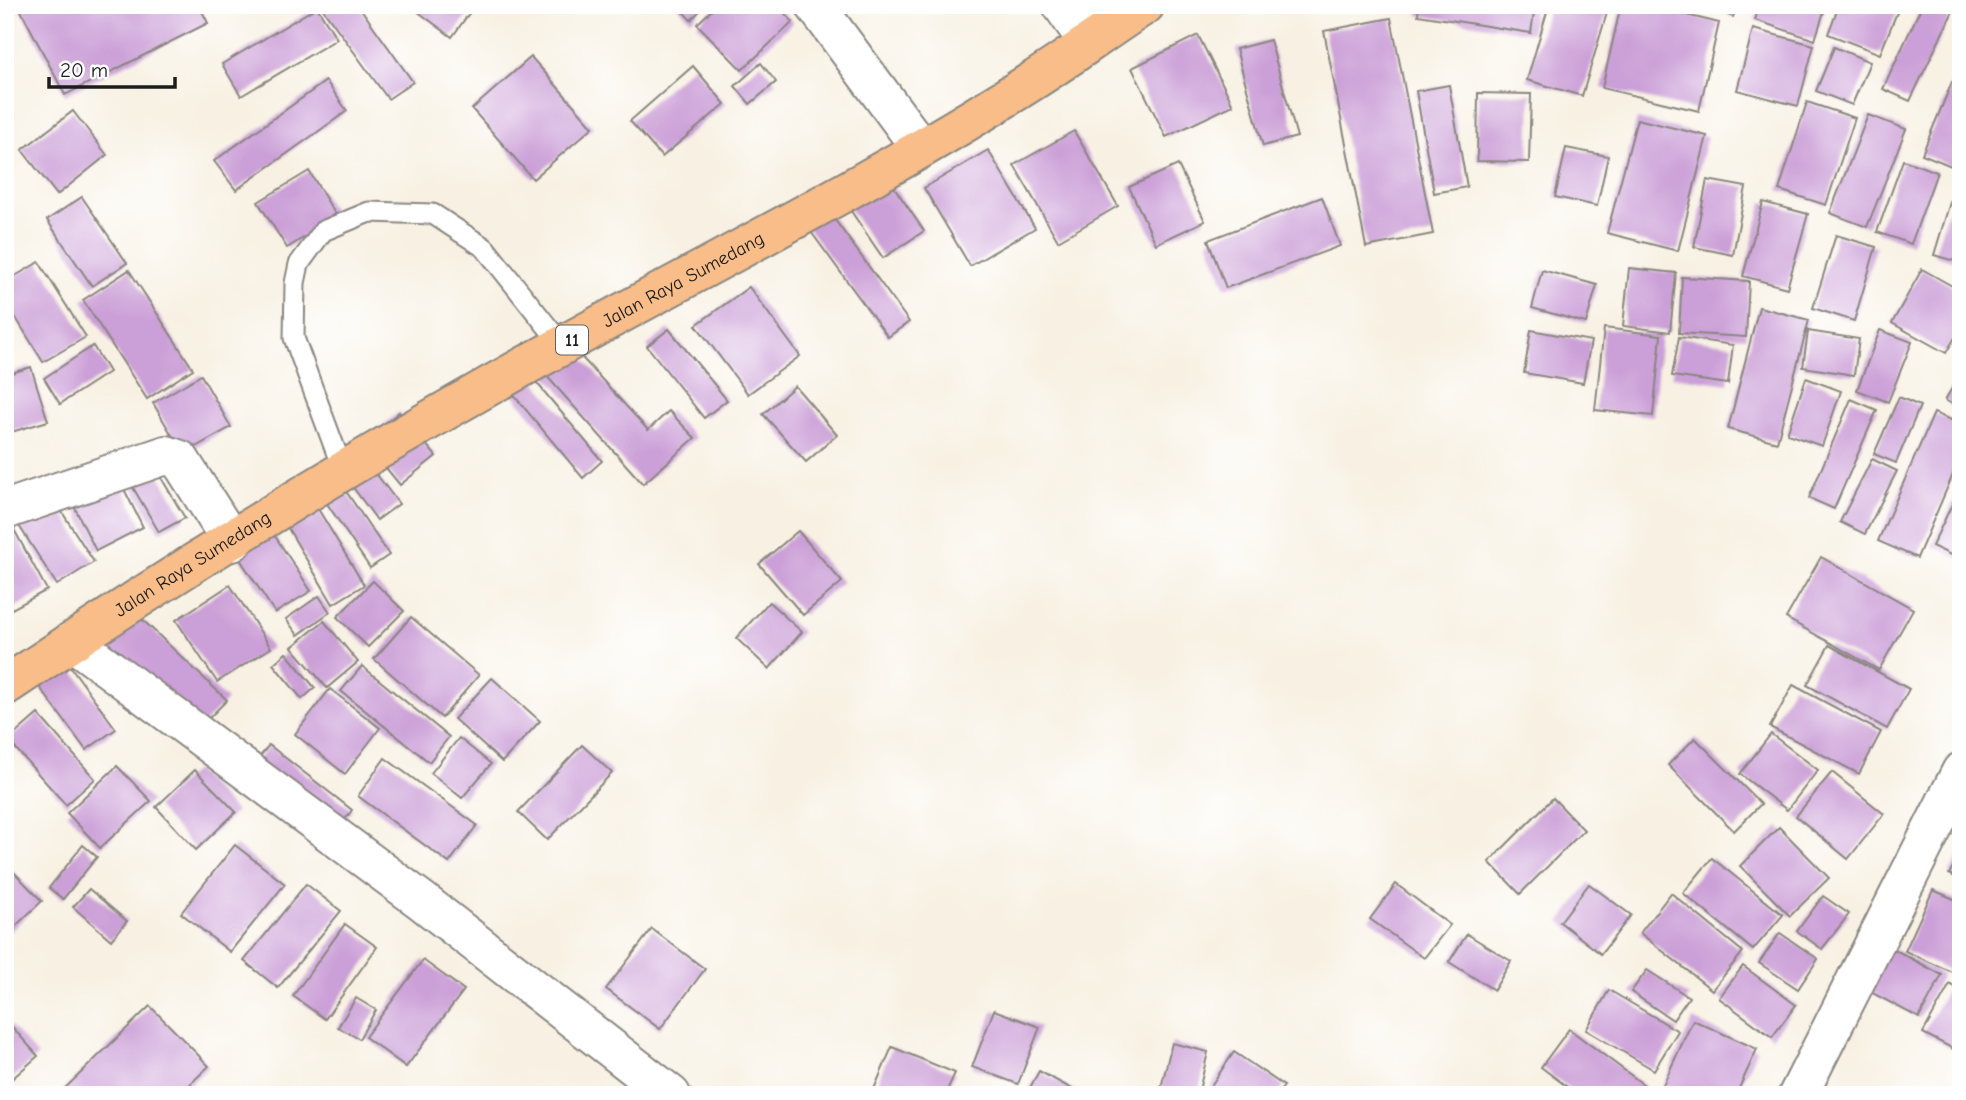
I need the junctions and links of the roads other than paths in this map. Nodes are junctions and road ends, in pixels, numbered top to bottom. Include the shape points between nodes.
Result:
1 (816, 5) edge
2 (1062, 5) edge
3 (1145, 5) edge
4 (1088, 42) junction
5 (920, 147) junction
6 (562, 345) junction
7 (344, 473) junction
8 (5, 510) edge
9 (232, 542) junction
10 (72, 641) junction
11 (5, 686) edge
12 (1961, 772) edge
13 (671, 1095) edge
14 (1798, 1095) edge

1 - 5 street
2 - 4 street
3 - 4 highway, Jalan Raya Sumedang / 11
4 - 5 highway, Jalan Raya Sumedang / 11 via 1036,79
5 - 6 highway, Jalan Raya Sumedang / 11 via 699,274
6 - 7 highway, Jalan Raya Sumedang / 11
6 - 7 lane via 485,248 433,214 369,212 323,231 299,264 294,338
7 - 9 highway, Jalan Raya Sumedang / 11
8 - 9 street via 173,455
9 - 10 highway, Jalan Raya Sumedang / 11
10 - 11 highway, Jalan Raya Sumedang / 11
10 - 13 street via 422,901
12 - 14 street

